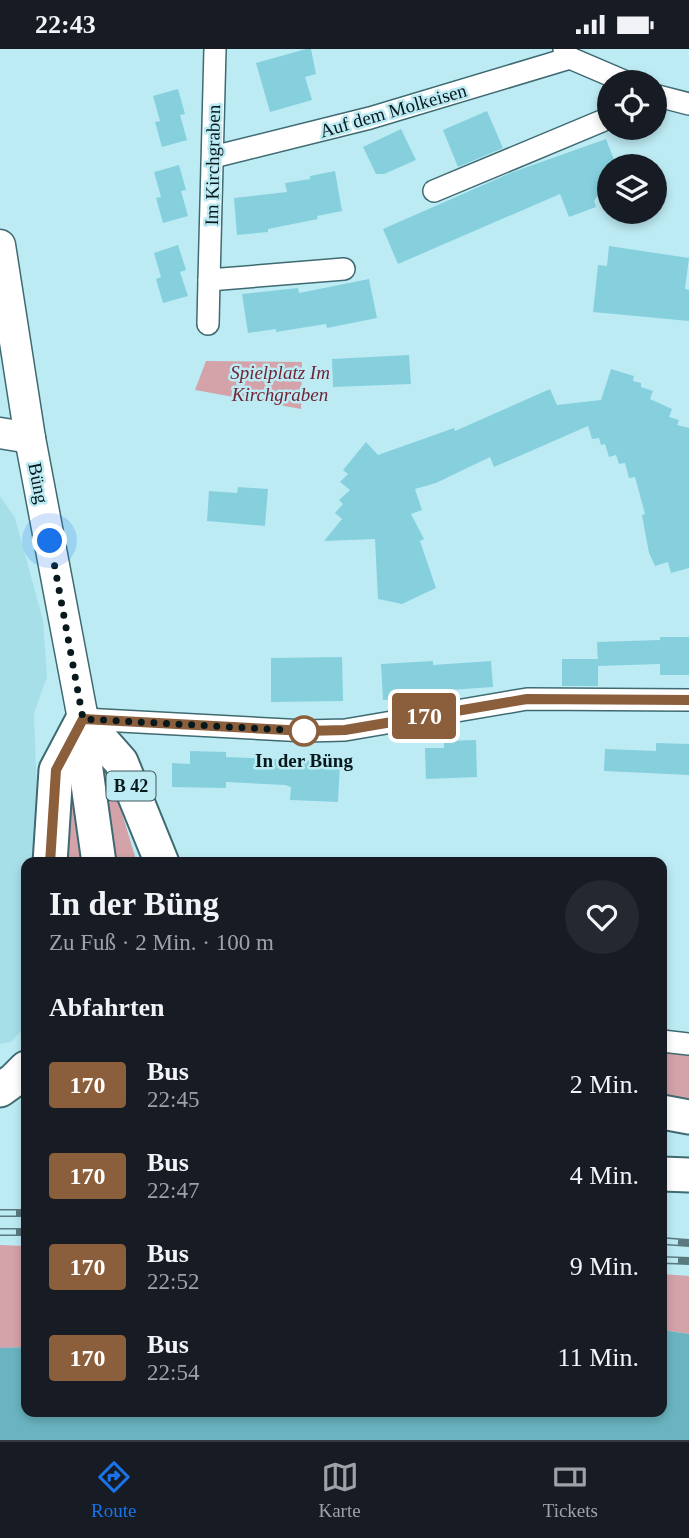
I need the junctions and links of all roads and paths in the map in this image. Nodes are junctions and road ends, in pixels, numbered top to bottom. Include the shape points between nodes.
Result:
1 (215, 49) edge
2 (567, 54) edge
3 (601, 70) edge
4 (667, 99) edge
5 (689, 104) edge
6 (597, 123) edge
7 (214, 156) junction
8 (434, 191) dead end
9 (0, 245) edge
10 (344, 269) dead end
11 (209, 280) junction
12 (208, 324) dead end
13 (0, 433) edge
14 (30, 437) junction
15 (689, 700) edge
16 (83, 719) junction
17 (50, 857) edge
18 (98, 857) edge
19 (160, 857) edge
20 (667, 1042) edge
21 (689, 1044) edge
22 (21, 1072) edge
23 (0, 1090) edge
24 (21, 1094) edge
25 (0, 1096) edge
26 (667, 1113) edge
27 (689, 1118) edge
28 (667, 1174) edge
29 (689, 1175) edge

1 - 7 street, Im Kirchgraben
2 - 3 street
2 - 7 street, Auf dem Molkeisen via 370,118
4 - 5 street
6 - 8 street
7 - 11 street, Im Kirchgraben
9 - 14 street, Büng
10 - 11 street
11 - 12 street, Im Kirchgraben
13 - 14 street
14 - 16 street, Büng
15 - 16 street via 527,699 345,730
16 - 17 main road via 56,770
16 - 18 main road, B 42
16 - 19 main road, B 42 via 121,762
20 - 21 street
22 - 23 main road
24 - 25 main road
26 - 27 main road
28 - 29 main road

